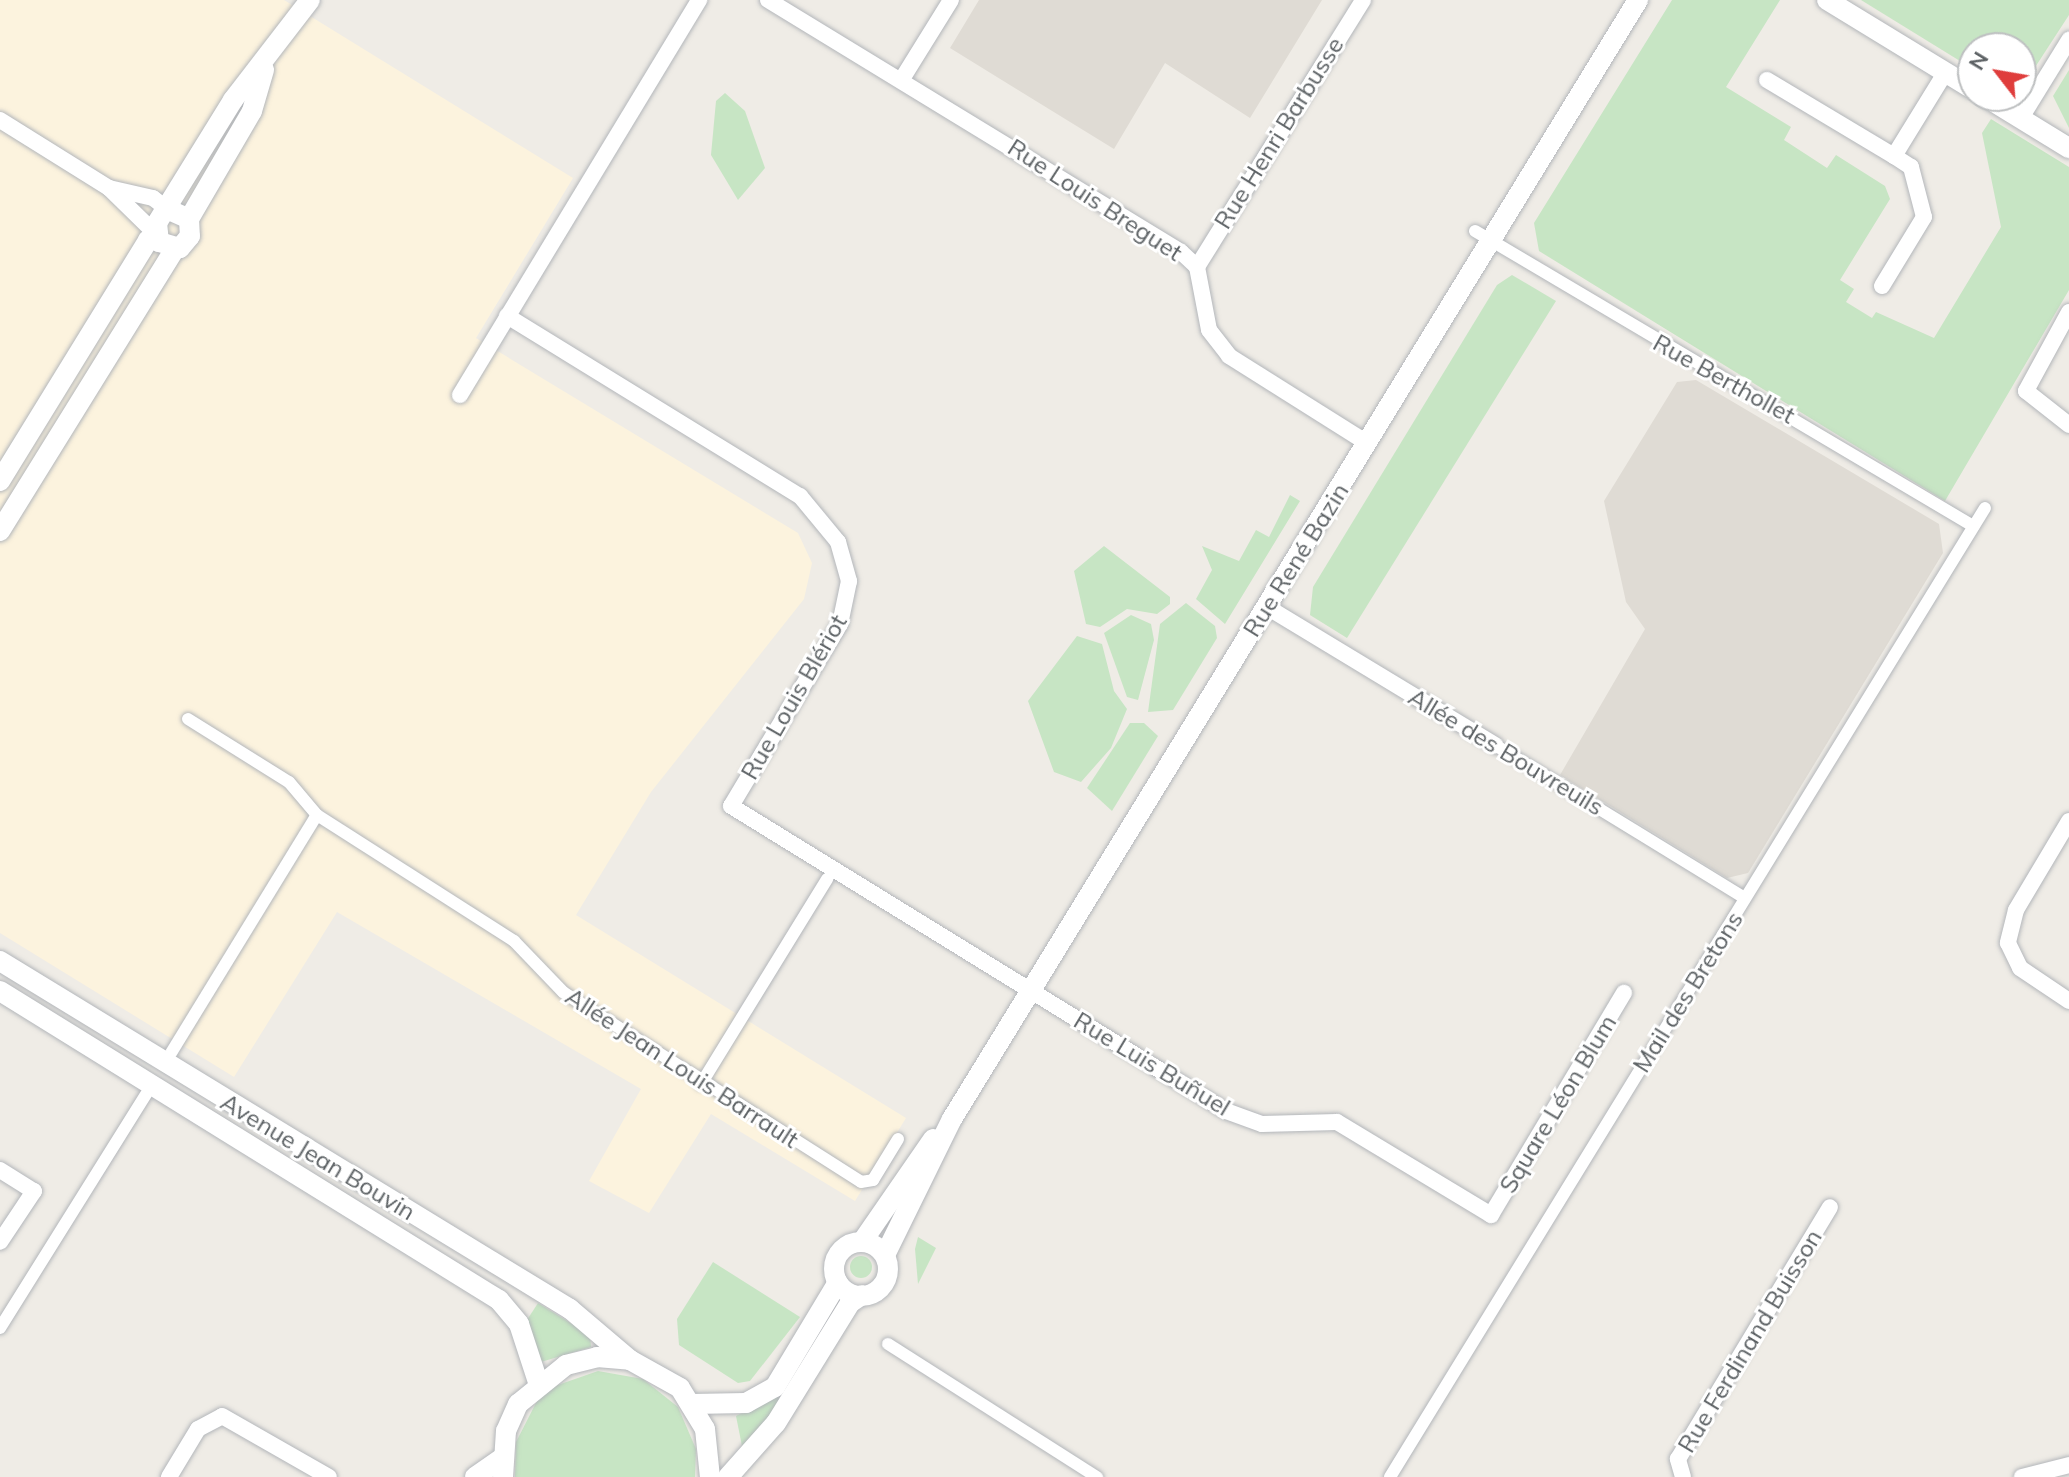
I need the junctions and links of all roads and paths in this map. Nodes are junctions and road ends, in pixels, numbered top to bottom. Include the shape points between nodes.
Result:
1 (310, 0) edge
2 (699, 0) edge
3 (768, 0) edge
4 (951, 0) edge
5 (1363, 0) edge
6 (1638, 0) edge
7 (1827, 0) edge
8 (2067, 48) edge
9 (265, 65) junction
10 (1945, 73) junction
11 (902, 79) junction
12 (1767, 80) dead end
13 (1957, 80) edge
14 (2011, 112) edge
15 (2021, 118) junction
16 (0, 120) edge
17 (2069, 148) edge
18 (1894, 156) junction
19 (109, 188) junction
20 (167, 209) junction
21 (189, 219) junction
22 (1483, 236) junction
23 (162, 240) junction
24 (1197, 267) junction
25 (1882, 286) dead end
26 (2069, 312) edge
27 (507, 316) junction
28 (460, 395) dead end
29 (2069, 425) edge
30 (1367, 443) junction
31 (0, 481) edge
32 (1985, 508) dead end
33 (1973, 526) junction
34 (0, 531) edge
35 (1267, 607) junction
36 (188, 719) dead end
37 (1495, 745) joint
38 (317, 815) junction
39 (2069, 821) edge
40 (827, 879) dead end
41 (1745, 898) junction
42 (0, 961) edge
43 (0, 991) edge
44 (1030, 991) junction
45 (1624, 993) dead end
46 (2069, 1001) edge
47 (171, 1053) dead end
48 (701, 1084) junction
49 (146, 1094) dead end
50 (952, 1119) junction
51 (898, 1139) dead end
52 (0, 1170) edge
53 (1830, 1207) dead end
54 (1491, 1215) joint
55 (0, 1242) edge
56 (862, 1242) junction
57 (885, 1255) junction
58 (838, 1282) junction
59 (862, 1295) junction
60 (0, 1328) edge
61 (888, 1344) dead end
62 (630, 1360) junction
63 (538, 1382) junction
64 (692, 1404) junction
65 (2069, 1465) edge
66 (502, 1468) edge
67 (169, 1477) edge
68 (329, 1477) edge
69 (475, 1477) edge
70 (710, 1477) edge
71 (728, 1477) edge
72 (1097, 1477) edge
73 (1390, 1477) edge
74 (1683, 1477) edge
75 (2022, 1477) edge

1 - 9 street
2 - 27 street
3 - 11 street, Rue Louis Breguet
4 - 11 street
5 - 24 street, Rue Henri Barbusse
6 - 22 street, Rue René Bazin
7 - 10 street
8 - 15 street
9 - 20 street via 233,100
9 - 21 street via 252,111
10 - 13 street
10 - 18 street
11 - 24 street, Rue Louis Breguet
12 - 18 street
14 - 15 street
15 - 17 street
16 - 19 street
18 - 25 street via 1911,167 1924,217
19 - 20 street via 153,198
19 - 23 street
20 - 21 street
20 - 23 street
21 - 23 street via 187,241
22 - 30 street, Rue René Bazin
22 - 33 street, Rue Berthollet
23 - 31 street via 148,240
23 - 34 street
24 - 30 street, Rue Louis Breguet via 1209,330 1229,356
26 - 29 street via 2026,391
27 - 28 street
27 - 44 street, Rue Louis Blériot via 800,496 821,517 847,568 846,610 731,806
30 - 35 street, Rue René Bazin
32 - 33 street, Mail des Bretons
33 - 41 street, Mail des Bretons
35 - 37 street, Allée des Bouvreuils
35 - 44 street, Rue René Bazin
36 - 38 street, Allée Jean Louis Barrault via 289,782
37 - 41 street, Allée des Bouvreuils
38 - 47 street
38 - 48 street, Allée Jean Louis Barrault via 514,941 563,992
39 - 46 street via 2016,910 2008,943 2020,968
40 - 48 street
41 - 73 street, Mail des Bretons
42 - 62 street, Avenue Jean Bouvin via 570,1309
43 - 63 street, Avenue Jean Bouvin via 499,1300 519,1324
44 - 50 street, Rue René Bazin
44 - 54 street, Rue Luis Buñuel via 1226,1111 1262,1124 1337,1122
45 - 54 street, Square Léon Blum
48 - 51 street, Allée Jean Louis Barrault via 861,1182 873,1180
49 - 60 street
50 - 56 street, Rue René Bazin
50 - 57 street, Rue René Bazin
52 - 55 street via 34,1191
53 - 74 street, Rue Ferdinand Buisson via 1678,1459
56 - 57 street
56 - 58 street via 837,1258
57 - 59 street via 885,1282
58 - 59 street
58 - 64 street via 775,1387 746,1403
59 - 71 street via 850,1303 776,1423
61 - 72 street
62 - 63 street via 566,1365
62 - 64 street, Avenue Jean Bouvin via 657,1370
63 - 66 street via 518,1404
64 - 70 street via 705,1429
65 - 75 street
66 - 69 street
67 - 68 street via 198,1429 222,1416

